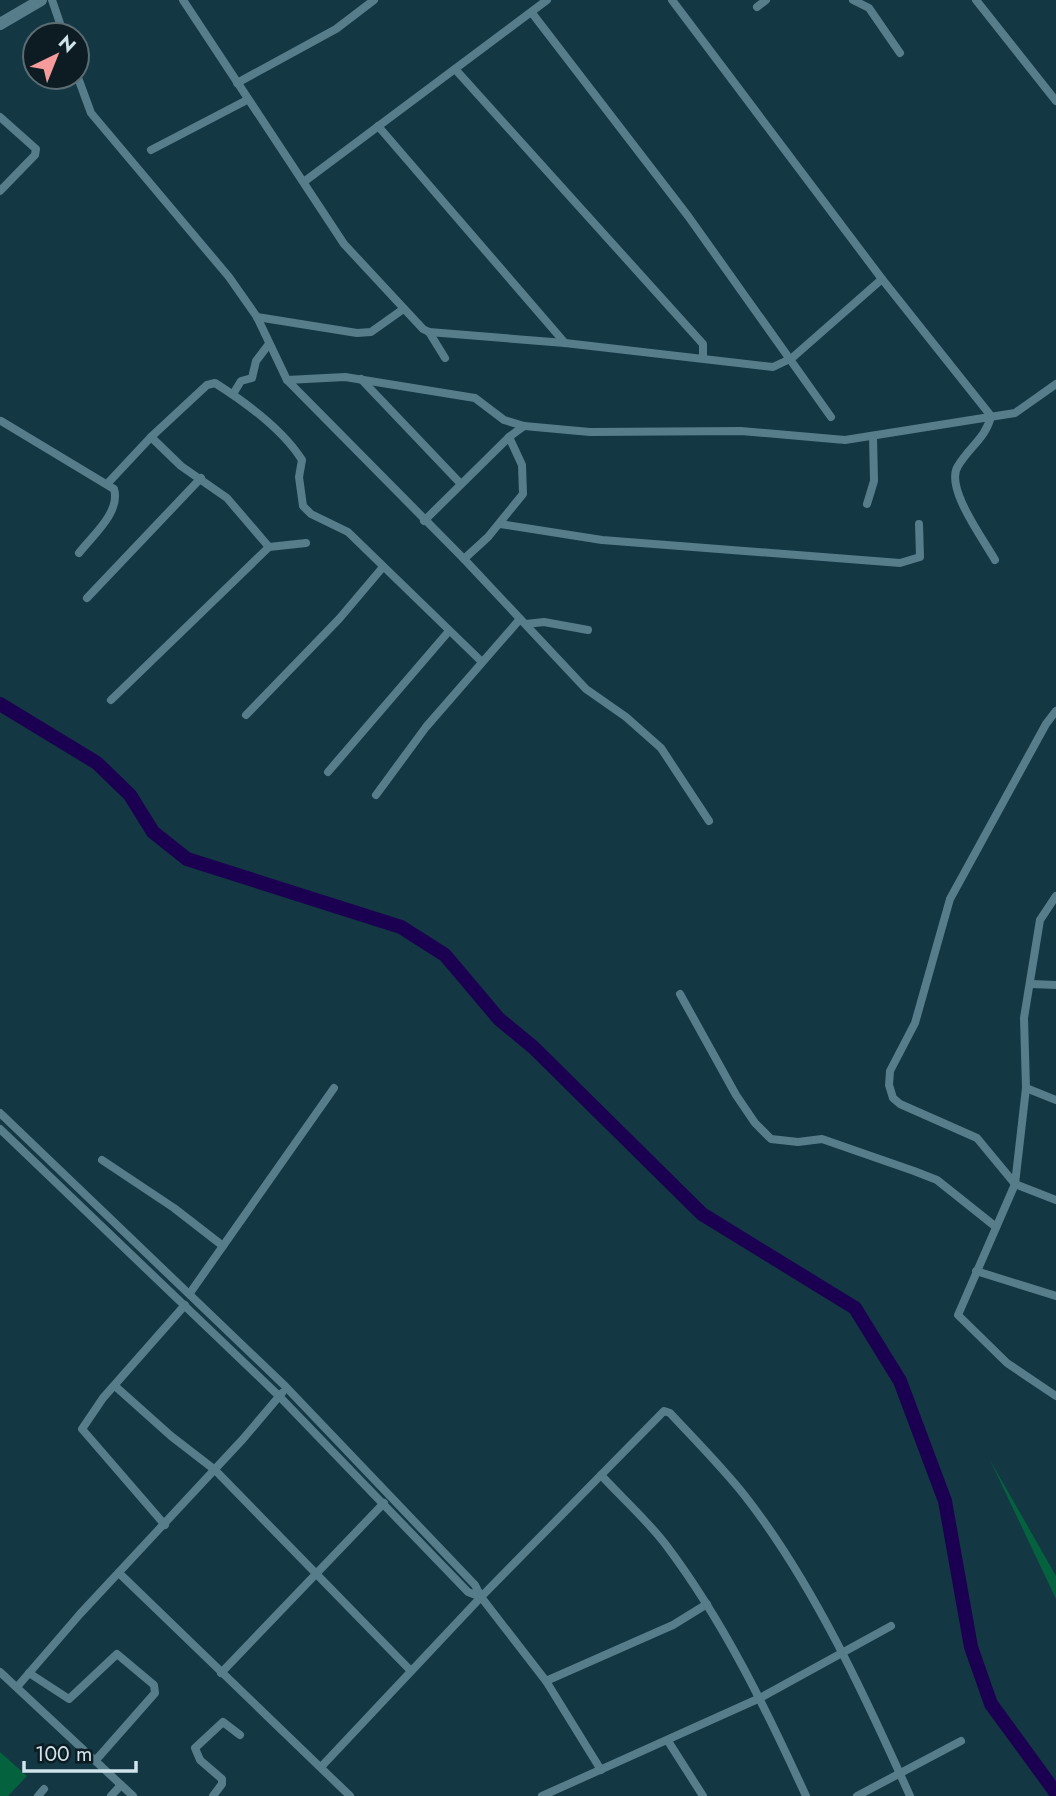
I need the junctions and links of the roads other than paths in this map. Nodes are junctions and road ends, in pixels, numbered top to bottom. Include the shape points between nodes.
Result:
1 (41, 0) edge
2 (52, 0) edge
3 (183, 0) edge
4 (374, 0) edge
5 (547, 0) edge
6 (672, 0) edge
7 (766, 0) edge
8 (853, 0) edge
9 (976, 0) edge
10 (757, 7) dead end
11 (532, 13) junction
12 (59, 21) edge
13 (0, 24) edge
14 (900, 53) dead end
15 (455, 69) junction
16 (237, 83) junction
17 (83, 91) edge
18 (247, 100) junction
19 (1056, 101) edge
20 (0, 117) edge
21 (379, 126) junction
22 (151, 150) dead end
23 (305, 180) junction
24 (0, 191) edge
25 (882, 279) junction
26 (402, 310) junction
27 (257, 317) junction
28 (429, 332) junction
29 (565, 343) junction
30 (269, 344) junction
31 (445, 358) dead end
32 (703, 358) junction
33 (792, 358) junction
34 (361, 379) junction
35 (287, 380) junction
36 (1056, 384) edge
37 (233, 394) junction
38 (991, 416) junction
39 (831, 417) dead end
40 (1, 421) edge
41 (524, 426) junction
42 (873, 436) junction
43 (151, 437) junction
44 (509, 437) junction
45 (201, 478) junction
46 (460, 483) junction
47 (107, 484) junction
48 (867, 503) dead end
49 (424, 521) junction
50 (500, 524) junction
51 (919, 524) dead end
52 (306, 543) dead end
53 (269, 547) junction
54 (79, 554) dead end
55 (464, 559) junction
56 (995, 560) dead end
57 (383, 567) junction
58 (87, 598) dead end
59 (523, 622) junction
60 (588, 630) dead end
61 (449, 631) junction
62 (481, 661) junction
63 (111, 700) dead end
64 (1056, 711) edge
65 (246, 715) dead end
66 (328, 772) dead end
67 (376, 796) dead end
68 (709, 821) dead end
69 (1056, 896) edge
70 (1031, 984) junction
71 (1056, 985) edge
72 (680, 994) dead end
73 (334, 1088) dead end
74 (1026, 1088) junction
75 (1056, 1100) edge
76 (0, 1112) edge
77 (0, 1129) edge
78 (102, 1160) dead end
79 (1015, 1184) junction
80 (1056, 1200) edge
81 (996, 1227) junction
82 (223, 1246) junction
83 (976, 1271) junction
84 (190, 1293) junction
85 (1056, 1296) edge
86 (185, 1305) junction
87 (115, 1386) junction
88 (285, 1386) junction
89 (279, 1396) junction
90 (1056, 1396) edge
91 (215, 1470) junction
92 (601, 1475) junction
93 (384, 1503) junction
94 (165, 1525) junction
95 (316, 1572) junction
96 (119, 1573) junction
97 (481, 1597) junction
98 (708, 1604) junction
99 (891, 1626) dead end
100 (840, 1653) junction
101 (411, 1671) junction
102 (0, 1672) edge
103 (29, 1673) junction
104 (220, 1673) junction
105 (546, 1681) junction
106 (17, 1687) junction
107 (760, 1698) junction
108 (240, 1735) dead end
109 (668, 1741) junction
110 (961, 1741) dead end
111 (96, 1760) junction
112 (321, 1768) junction
113 (601, 1770) junction
114 (900, 1773) junction
115 (121, 1785) junction
116 (111, 1796) edge
117 (133, 1796) edge
118 (213, 1796) edge
119 (350, 1796) edge
120 (542, 1796) edge
121 (703, 1796) edge
122 (806, 1796) edge
123 (858, 1796) edge
124 (910, 1796) edge

1 - 13 main road
2 - 12 street
3 - 16 street
4 - 16 street via 336,29
5 - 11 street
6 - 25 street
7 - 10 street
8 - 14 street via 869,8
9 - 19 street
11 - 15 street
11 - 33 street
15 - 21 street
15 - 32 street via 703,344
16 - 18 street
17 - 27 street via 92,113
18 - 22 street
18 - 23 street
20 - 24 street via 36,149
21 - 23 street
21 - 29 street
23 - 26 street via 344,244
25 - 33 street
25 - 38 street
26 - 27 street via 371,332 357,333
26 - 28 street
27 - 30 street
28 - 29 street
28 - 31 street
29 - 32 street
30 - 35 street
30 - 37 street via 256,361 252,378 241,381
32 - 33 street via 773,367
33 - 39 street
34 - 35 street
34 - 41 street via 475,398 504,420
34 - 46 street
35 - 49 street
36 - 38 street via 1015,413
37 - 43 street via 210,383
37 - 57 street via 302,460 303,506 348,532
38 - 42 street
38 - 56 street via 987,431 956,468 954,477 969,517
40 - 47 street
41 - 42 street via 590,432 741,431 845,440
41 - 44 street
42 - 48 street via 874,481
43 - 45 street
43 - 47 street
44 - 46 street
44 - 50 street via 525,484 523,494
45 - 53 street via 227,498
45 - 58 street
46 - 49 street
47 - 54 street via 114,489 115,504
49 - 55 street
50 - 51 street via 602,540 900,563 920,557
50 - 55 street
52 - 53 street
53 - 63 street
55 - 59 street
57 - 61 street
57 - 65 street via 340,619
59 - 60 street
59 - 62 street
59 - 68 street via 586,689 660,748
61 - 62 street
61 - 66 street
62 - 67 street
64 - 79 street via 950,899 915,1023 890,1071 893,1098 977,1138
69 - 70 street via 1040,920
70 - 71 street
70 - 74 street via 1024,1018
72 - 81 street via 736,1095 771,1139 822,1139 914,1171 937,1180
73 - 82 street
74 - 75 street
74 - 79 street
76 - 84 street
77 - 86 street
78 - 82 street
79 - 80 street
79 - 81 street
81 - 83 street
82 - 84 street
83 - 85 street
83 - 90 street via 958,1315 1007,1363
84 - 88 street
86 - 87 street
86 - 89 street
87 - 91 street
87 - 94 street via 82,1433
88 - 89 street
88 - 97 street via 475,1585
89 - 91 street
89 - 93 street
91 - 94 street
91 - 95 street
92 - 97 street
92 - 98 street via 664,1543
92 - 100 street via 659,1413 670,1413 746,1497 806,1587
93 - 95 street
93 - 97 street via 468,1592
94 - 96 street
95 - 101 street
95 - 104 street
96 - 103 street
96 - 104 street
97 - 101 street
97 - 105 street
98 - 105 street via 673,1625
98 - 107 street
99 - 100 street
100 - 107 street
100 - 114 street
101 - 112 street
102 - 106 street
103 - 106 street
103 - 111 street via 69,1699 117,1654 155,1685 155,1693
104 - 112 street
105 - 113 street
106 - 111 street
107 - 109 street
107 - 122 street
108 - 118 street via 219,1723 195,1748 200,1760 222,1780
109 - 113 street
109 - 121 street
110 - 114 street
111 - 115 street
112 - 119 street
113 - 120 street
114 - 123 street
114 - 124 street
115 - 116 street
115 - 117 street

